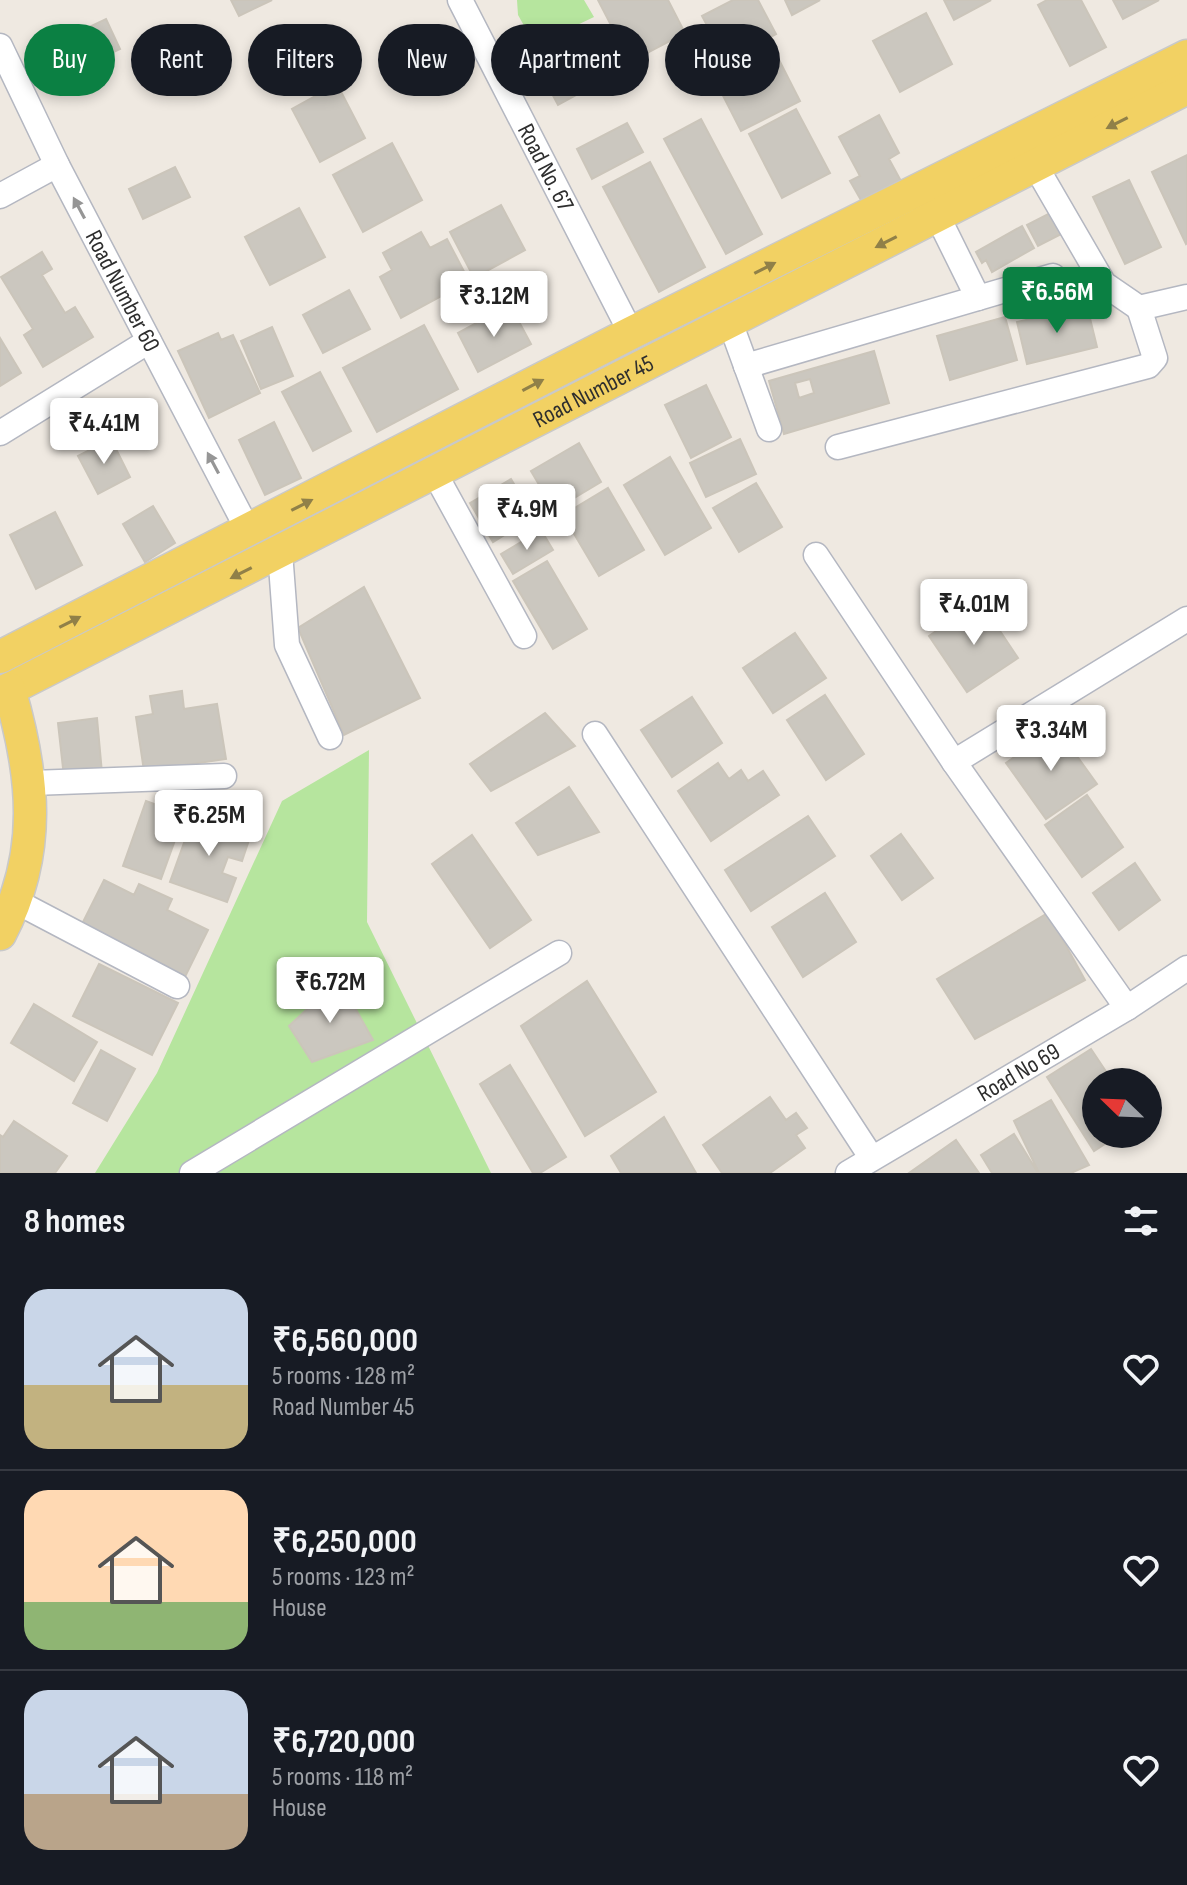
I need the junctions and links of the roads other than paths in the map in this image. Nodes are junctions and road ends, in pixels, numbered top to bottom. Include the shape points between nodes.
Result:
1 (460, 0) edge
2 (0, 46) edge
3 (1187, 56) edge
4 (1187, 88) edge
5 (57, 165) junction
6 (1035, 165) junction
7 (0, 196) edge
8 (937, 215) junction
9 (1053, 276) dead end
10 (1187, 297) edge
11 (978, 298) junction
12 (1139, 308) junction
13 (730, 322) junction
14 (631, 333) junction
15 (149, 341) junction
16 (746, 366) junction
17 (769, 429) dead end
18 (0, 433) edge
19 (838, 447) dead end
20 (434, 472) junction
21 (249, 532) junction
22 (280, 552) junction
23 (816, 555) dead end
24 (1187, 619) edge
25 (524, 636) dead end
26 (0, 657) edge
27 (5, 692) edge
28 (595, 734) dead end
29 (330, 737) dead end
30 (954, 762) junction
31 (224, 776) dead end
32 (32, 783) junction
33 (17, 902) junction
34 (0, 934) edge
35 (559, 953) dead end
36 (1187, 968) edge
37 (177, 986) dead end
38 (1127, 1008) junction
39 (871, 1157) junction
40 (192, 1173) edge
41 (848, 1173) edge

1 - 14 street, Road No. 67
2 - 5 street, Road Number 60
14 -> 3 main road, Road Number 45
4 -> 6 main road, Road Number 45
5 - 7 street
15 -> 5 street, Road Number 60
6 - 8 main road, Road Number 45
6 - 12 street via 1104,284
8 - 11 street
8 -> 13 main road, Road Number 45
9 - 11 street
10 - 12 street
11 - 16 street
12 - 19 street via 1155,358 1148,366
13 - 16 street
13 - 20 main road, Road Number 45
21 -> 14 main road, Road Number 45
15 - 18 street
21 -> 15 street, Road Number 60
16 - 17 street
20 - 22 main road, Road Number 45
20 - 25 street
26 -> 21 main road, Road Number 45
22 -> 27 main road, Road Number 45
22 - 29 street via 287,645
23 - 30 street
24 - 30 street
27 - 32 main road
28 - 39 street
30 - 38 street
31 - 32 street
32 - 33 main road
33 - 34 main road
33 - 37 street
35 - 40 street
36 - 38 street, Road No 69
38 - 39 street, Road No 69
39 - 41 street, Road No 69

